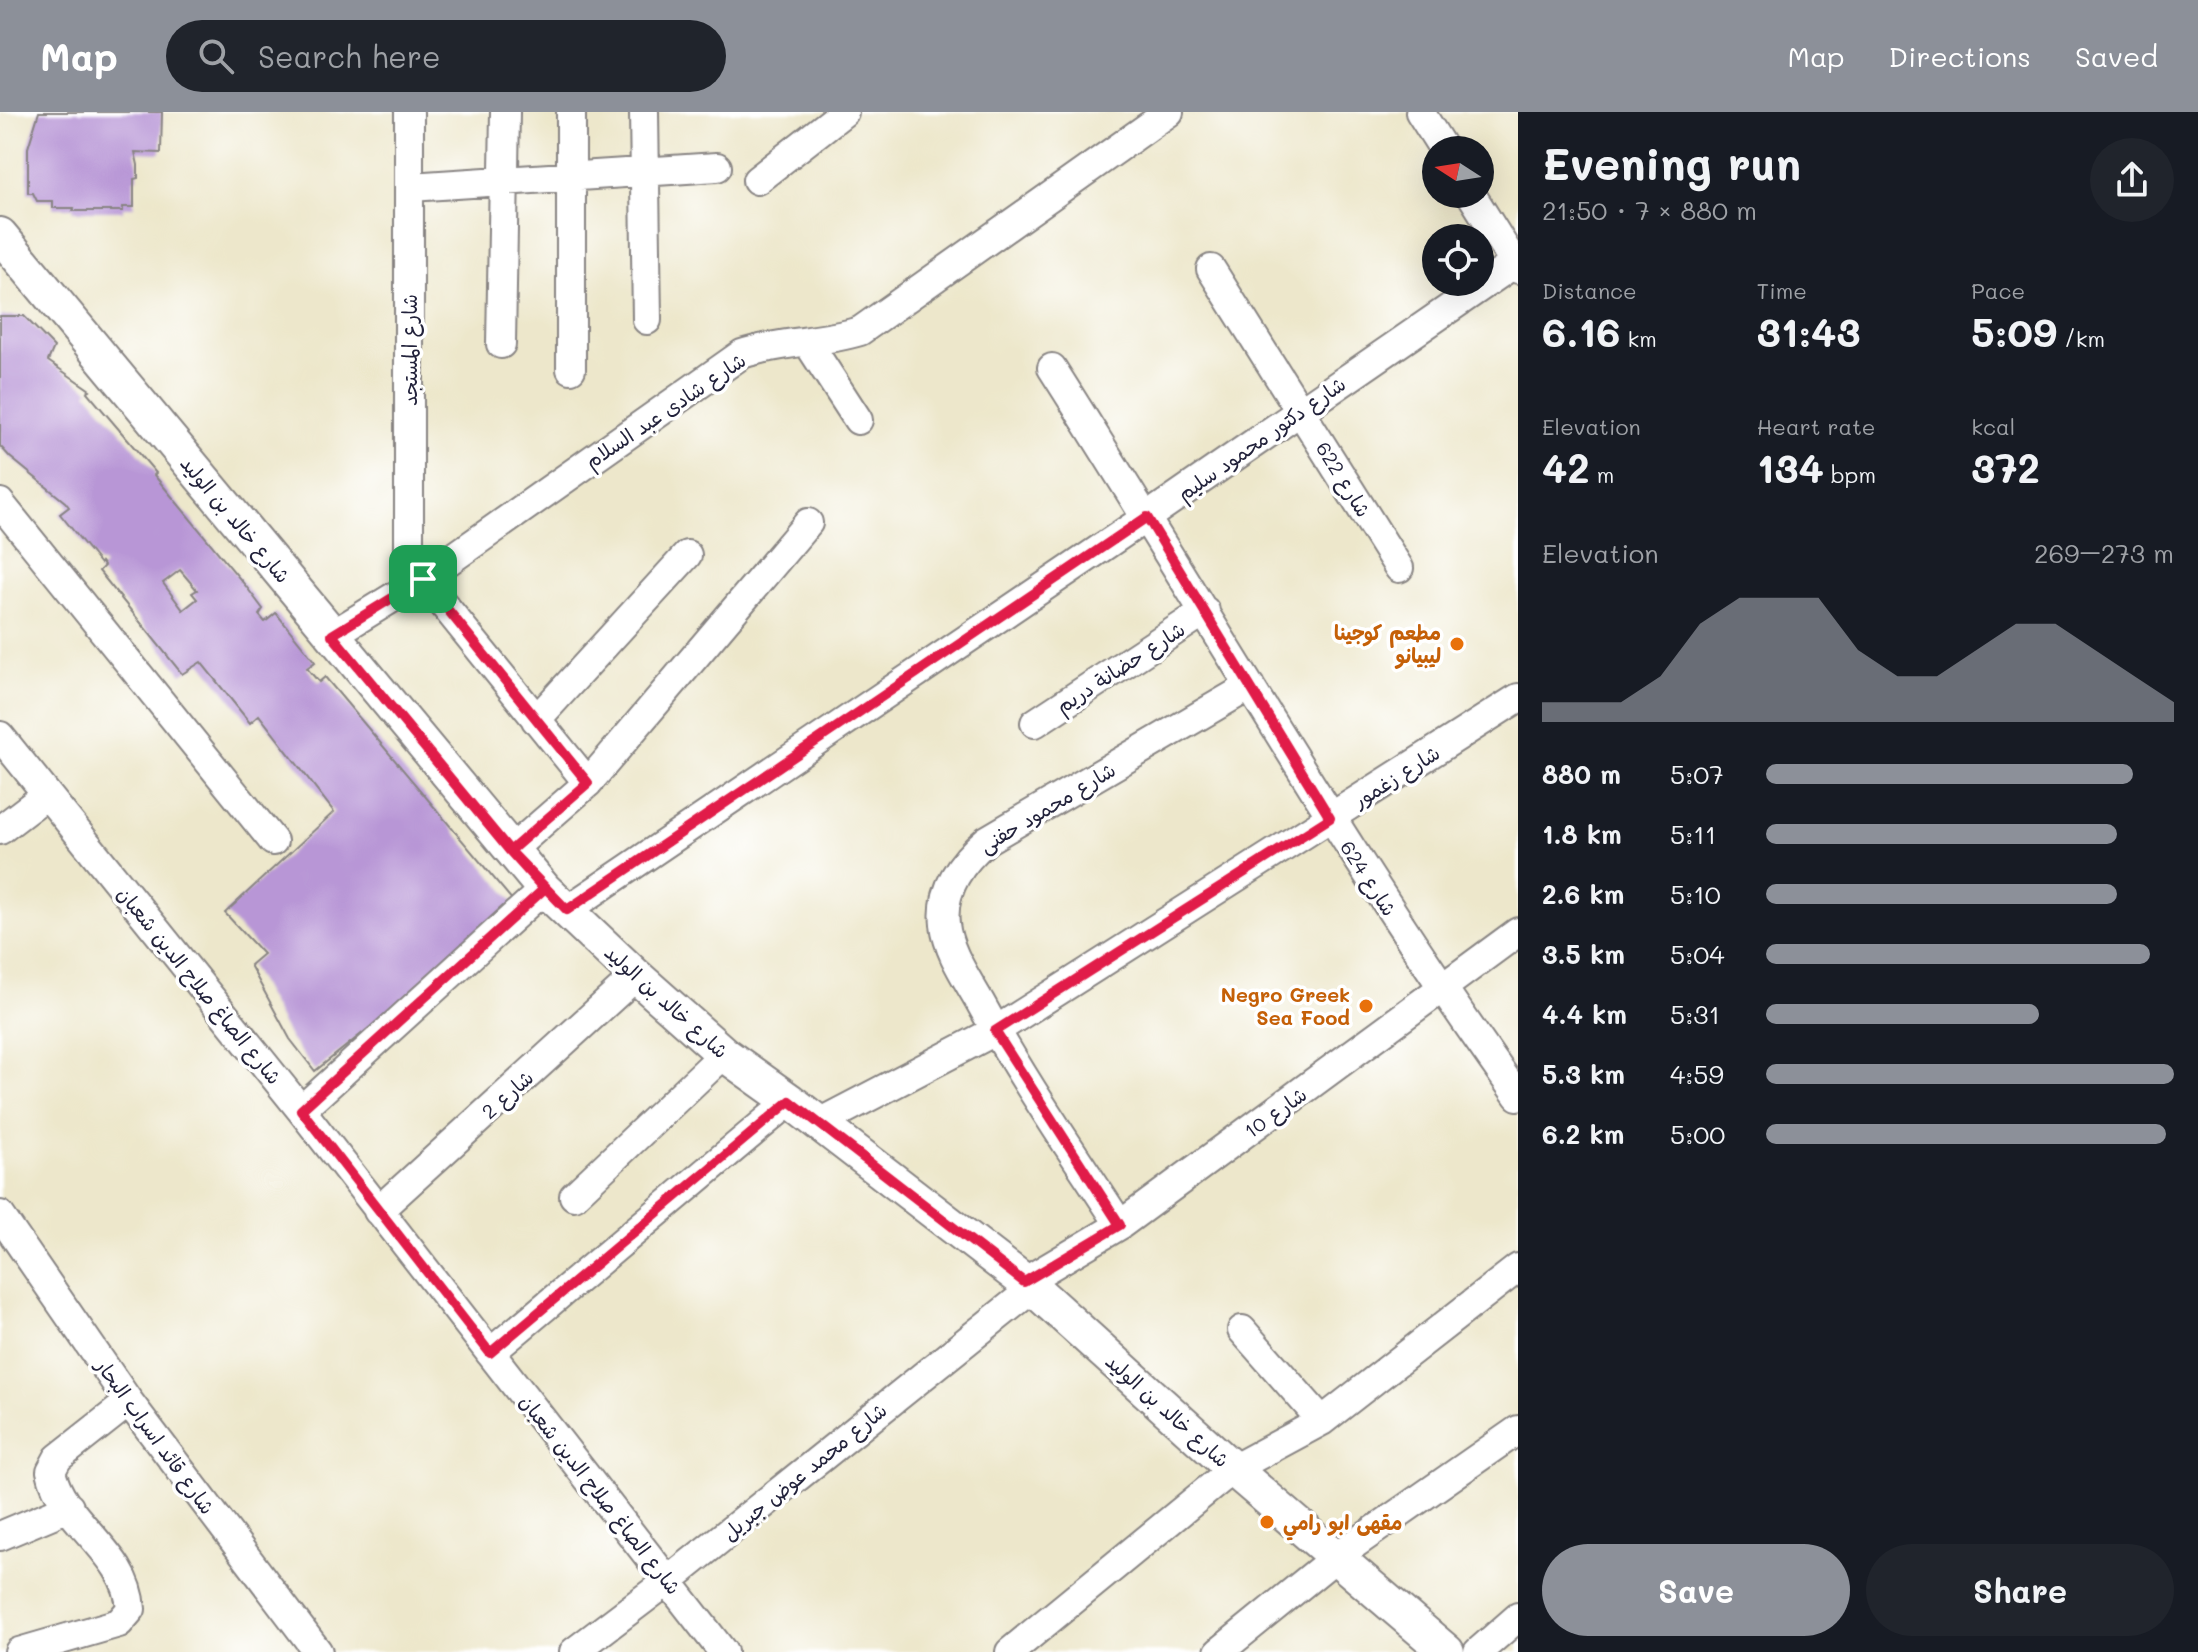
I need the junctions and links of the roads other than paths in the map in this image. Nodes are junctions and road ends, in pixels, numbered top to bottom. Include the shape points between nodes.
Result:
1 (409, 112) edge
2 (505, 112) edge
3 (571, 112) edge
4 (644, 112) edge
5 (844, 112) edge
6 (1169, 112) edge
7 (1420, 112) edge
8 (1435, 136) edge
9 (717, 167) dead end
10 (645, 171) junction
11 (571, 176) junction
12 (757, 180) dead end
13 (505, 181) junction
14 (410, 187) junction
15 (1480, 208) edge
16 (0, 235) edge
17 (1517, 265) edge
18 (1211, 269) dead end
19 (647, 320) dead end
20 (808, 343) junction
21 (501, 344) dead end
22 (1052, 368) dead end
23 (571, 369) dead end
24 (1301, 410) junction
25 (858, 420) dead end
26 (0, 503) edge
27 (1147, 517) junction
28 (808, 523) dead end
29 (687, 555) dead end
30 (1399, 568) dead end
31 (416, 583) junction
32 (1205, 611) junction
33 (332, 635) junction
34 (1250, 686) junction
35 (1518, 698) edge
36 (536, 720) junction
37 (1035, 723) dead end
38 (0, 736) edge
39 (588, 783) junction
40 (46, 795) junction
41 (1330, 818) junction
42 (0, 830) edge
43 (273, 841) dead end
44 (510, 851) junction
45 (555, 899) junction
46 (1518, 932) edge
47 (636, 976) junction
48 (1442, 990) junction
49 (995, 1031) junction
50 (724, 1054) junction
51 (1518, 1096) edge
52 (790, 1101) junction
53 (301, 1110) junction
54 (819, 1123) junction
55 (574, 1196) dead end
56 (378, 1211) junction
57 (0, 1215) edge
58 (1120, 1225) junction
59 (1518, 1268) edge
60 (1029, 1285) junction
61 (1242, 1330) dead end
62 (490, 1353) junction
63 (129, 1402) junction
64 (1322, 1421) junction
65 (1518, 1430) edge
66 (1233, 1469) junction
67 (69, 1507) junction
68 (0, 1536) edge
69 (1336, 1557) junction
70 (669, 1580) junction
71 (1518, 1617) edge
72 (19, 1652) edge
73 (318, 1652) edge
74 (574, 1652) edge
75 (723, 1652) edge
76 (1010, 1652) edge
77 (1219, 1652) edge
78 (1447, 1652) edge
79 (1478, 1652) edge

1 - 14 street, شارع المستجد
2 - 13 street
3 - 11 street
4 - 10 street
5 - 12 street
6 - 20 street, شارع شادى عبد السلام via 860,331
7 - 8 street
9 - 10 street
10 - 11 street
10 - 19 street
11 - 13 street
11 - 23 street
13 - 14 street
13 - 21 street
14 - 31 street, شارع المستجد
15 - 17 street
16 - 33 street, شارع خالد بن الوليد
17 - 24 street, شارع دكتور محمود سليم
18 - 24 street, شارع 622
20 - 25 street
20 - 31 street, شارع شادى عبد السلام via 742,354
22 - 27 street, شارع 624
24 - 27 street, شارع دكتور محمود سليم
24 - 30 street, شارع 622
26 - 43 street
27 - 32 street, شارع 624
27 - 45 street, شارع دكتور محمود سليم
28 - 39 street
29 - 36 street
31 - 33 street, شارع شادى عبد السلام
31 - 36 street
32 - 34 street, شارع 624
32 - 37 street, شارع حضانة دريم
33 - 44 street, شارع خالد بن الوليد
34 - 41 street, شارع 624
34 - 49 street, شارع محمود حفنى via 987,840 965,858 948,890 945,922 951,950
35 - 41 street, شارع زغمور
36 - 39 street
38 - 40 street, شارع الصاغ صلاح الدين شعبان
39 - 44 street
40 - 42 street
40 - 53 street, شارع الصاغ صلاح الدين شعبان
41 - 48 street, شارع 624
41 - 49 street, شارع زغمور
44 - 45 street, شارع خالد بن الوليد
45 - 47 street, شارع خالد بن الوليد
45 - 53 street, شارع دكتور محمود سليم
46 - 48 street, شارع 10
47 - 50 street, شارع خالد بن الوليد
47 - 56 street, شارع 2
48 - 51 street, شارع 624
48 - 58 street, شارع 10
49 - 54 street, شارع زغمور
49 - 58 street, شارع محمود حفنى
50 - 52 street, شارع خالد بن الوليد
50 - 55 street
52 - 54 street, شارع خالد بن الوليد
52 - 62 street
53 - 56 street, شارع الصاغ صلاح الدين شعبان
54 - 60 street, شارع خالد بن الوليد
56 - 62 street, شارع الصاغ صلاح الدين شعبان
57 - 63 street, شارع قائد اسراب البحار
58 - 60 street, شارع 10
59 - 64 street
60 - 66 street, شارع خالد بن الوليد
60 - 70 street, شارع محمد عوض جبريل
61 - 64 street
62 - 70 street, شارع الصاغ صلاح الدين شعبان
63 - 67 street via 58,1458 51,1471
63 - 73 street, شارع قائد اسراب البحار
64 - 66 street
65 - 69 street
66 - 69 street, شارع خالد بن الوليد
66 - 76 street
67 - 68 street
67 - 72 street via 121,1574 131,1609 119,1623
69 - 77 street
69 - 78 street, شارع خالد بن الوليد
70 - 74 street, شارع محمد عوض جبريل
70 - 75 street, شارع الصاغ صلاح الدين شعبان
71 - 79 street

